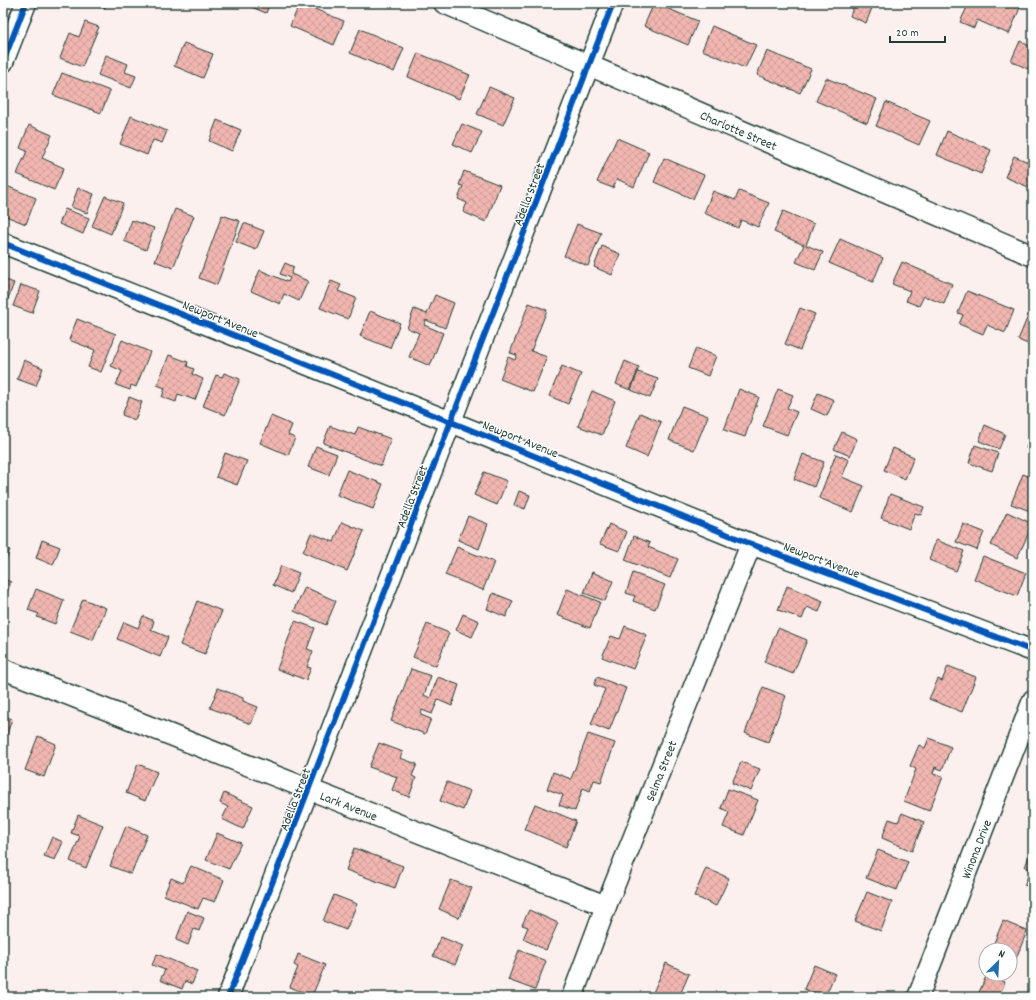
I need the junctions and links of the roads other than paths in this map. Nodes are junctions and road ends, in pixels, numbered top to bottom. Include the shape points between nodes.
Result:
1 (26, 3) edge
2 (444, 3) edge
3 (613, 3) edge
4 (3, 62) edge
5 (589, 66) junction
6 (3, 243) edge
7 (1033, 256) edge
8 (451, 422) junction
9 (751, 544) junction
10 (1033, 651) edge
11 (3, 669) edge
12 (1033, 700) edge
13 (310, 790) junction
14 (606, 906) junction
15 (228, 997) edge
16 (572, 997) edge
17 (918, 997) edge

1 - 4 street
2 - 5 street, Charlotte Street
3 - 5 street, Adella Street
5 - 7 street, Charlotte Street
5 - 8 street, Adella Street
6 - 8 street, Newport Avenue
8 - 9 street, Newport Avenue
8 - 13 street, Adella Street
9 - 10 street, Newport Avenue
9 - 14 street, Selma Street
11 - 13 street, Lark Avenue
12 - 17 street, Winona Drive
13 - 14 street, Lark Avenue
13 - 15 street, Adella Street
14 - 16 street, Selma Street

